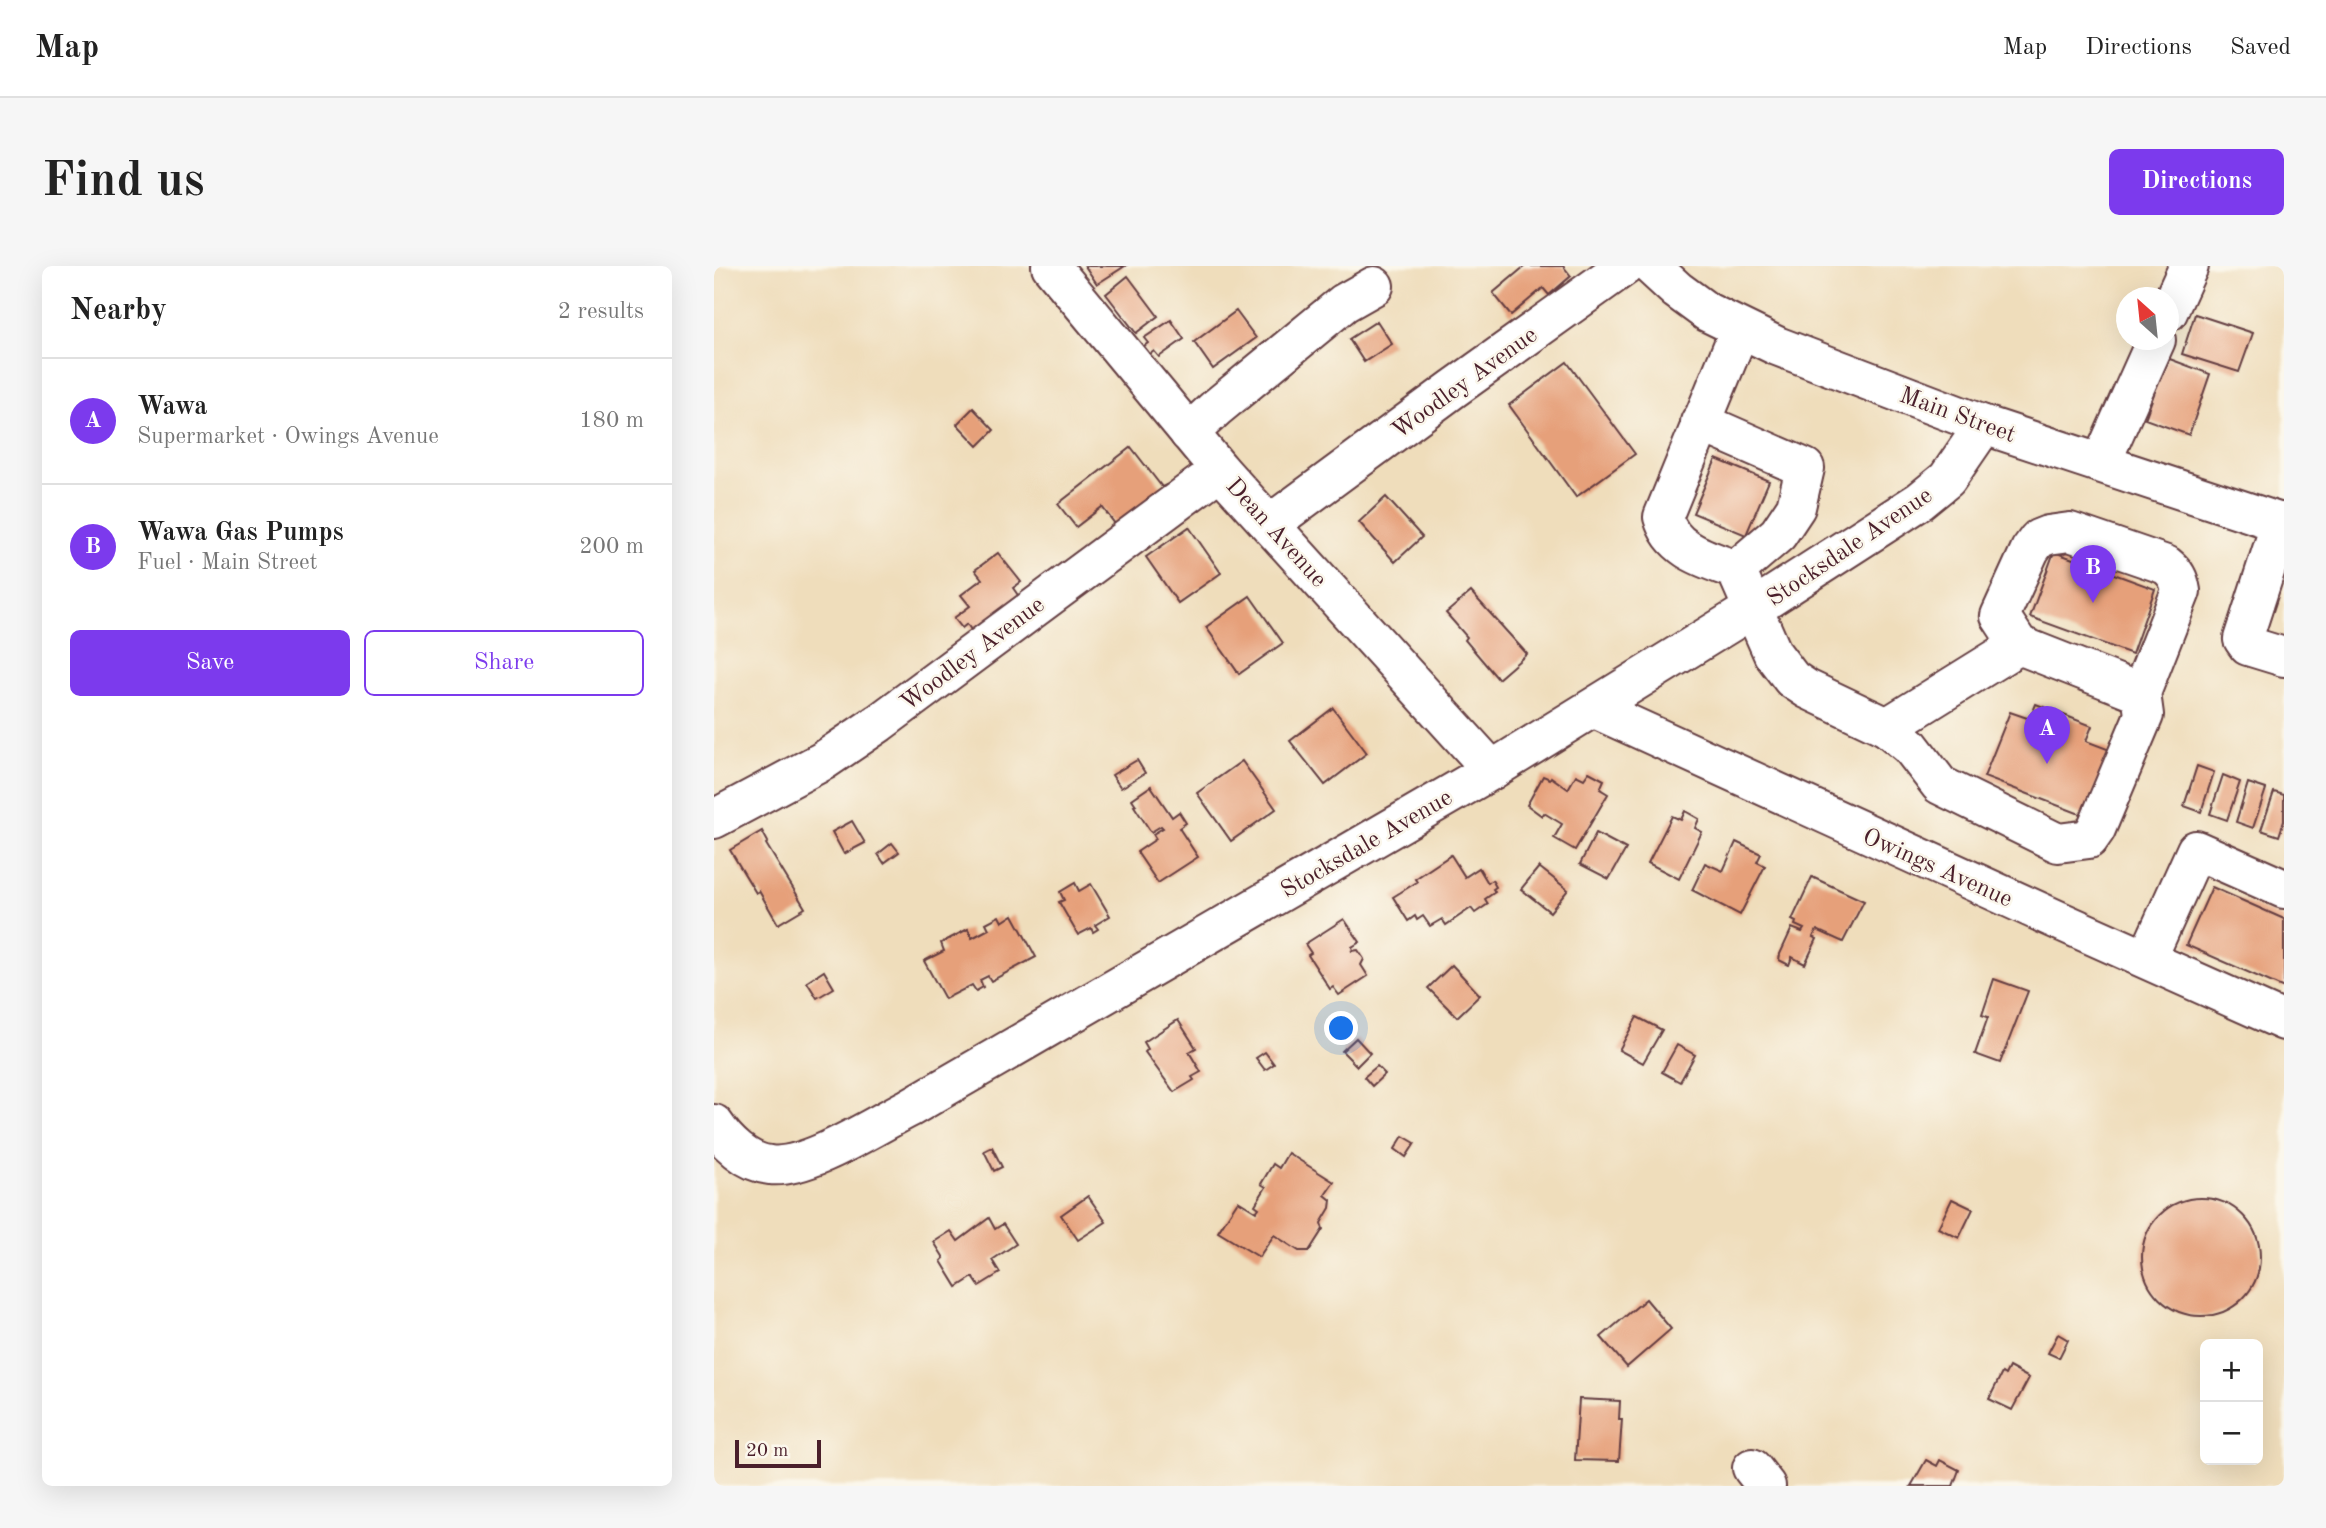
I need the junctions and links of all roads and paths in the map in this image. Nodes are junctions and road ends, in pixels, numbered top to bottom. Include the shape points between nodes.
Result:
1 (1625, 266) edge
2 (1651, 266) edge
3 (2189, 266) edge
4 (1059, 277) edge
5 (1374, 286) dead end
6 (2179, 288) edge
7 (1740, 329) junction
8 (2152, 350) edge
9 (1700, 422) junction
10 (1984, 425) junction
11 (1189, 433) junction
12 (2101, 463) junction
13 (1220, 470) junction
14 (2282, 523) edge
15 (1270, 524) junction
16 (1736, 570) junction
17 (1754, 608) junction
18 (2019, 645) junction
19 (2284, 657) edge
20 (2141, 693) junction
21 (1595, 709) junction
22 (1888, 727) junction
23 (1492, 770) junction
24 (714, 819) edge
25 (2284, 889) edge
26 (2147, 959) junction
27 (2284, 1021) edge
28 (714, 1124) edge

1 - 15 street, Woodley Avenue
2 - 7 street, Main Street via 1707,312
3 - 6 street
4 - 11 street, Dean Avenue
5 - 11 street via 1344,303
7 - 9 street
7 - 10 street, Main Street
8 - 12 street
9 - 16 street via 1663,517 1667,531 1682,546
9 - 16 street via 1805,468 1796,507 1778,534
10 - 12 street, Main Street
10 - 17 street, Stocksdale Avenue via 1947,479 1920,501
11 - 13 street, Dean Avenue
12 - 14 street, Main Street
13 - 15 street, Dean Avenue
13 - 24 street, Woodley Avenue via 879,723 822,761
14 - 19 street via 2243,639 2248,646
15 - 23 street, Dean Avenue
16 - 17 street
17 - 21 street, Stocksdale Avenue
17 - 22 street via 1773,654 1792,679
18 - 20 street
18 - 20 street via 2000,616 2038,539 2070,532 2166,565 2175,572 2181,591
18 - 22 street
20 - 22 street via 2144,715 2096,829 2089,839 2058,844 1940,785 1910,746
21 - 23 street, Stocksdale Avenue
21 - 26 street, Owings Avenue
23 - 28 street, Stocksdale Avenue via 909,1108 821,1153 789,1165 767,1165 726,1141
25 - 26 street via 2196,850
26 - 27 street, Owings Avenue

